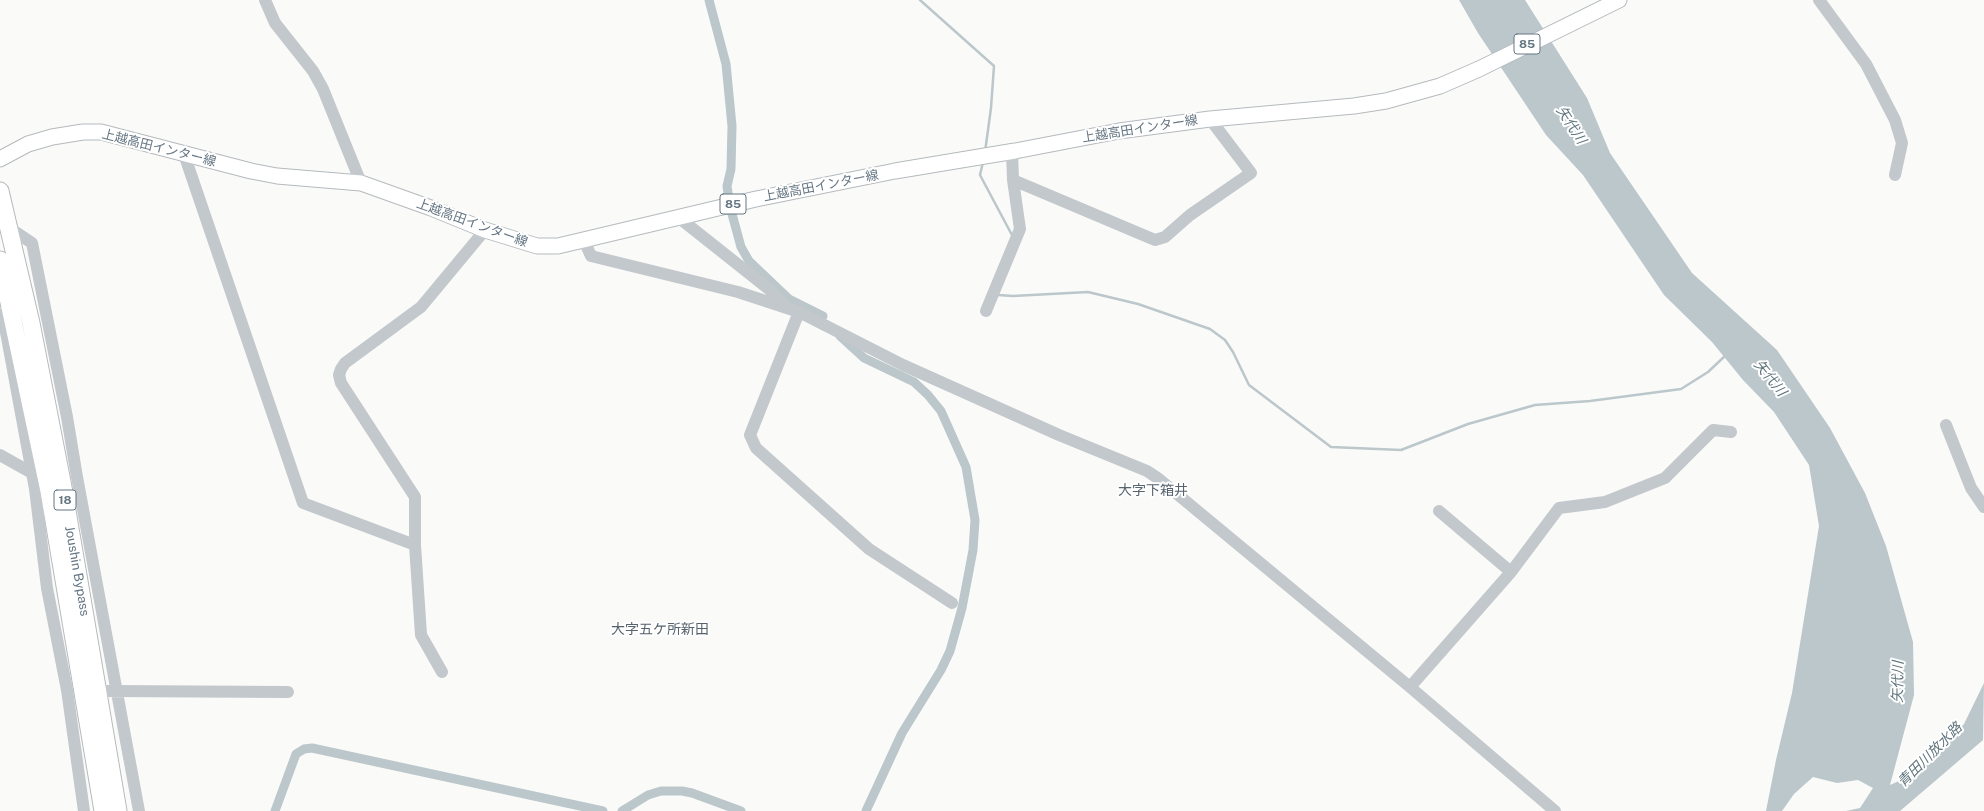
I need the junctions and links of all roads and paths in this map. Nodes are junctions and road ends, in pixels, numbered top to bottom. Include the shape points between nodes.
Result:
1 (265, 0) edge
2 (1619, 0) edge
3 (1819, 0) edge
4 (1210, 119) junction
5 (1012, 152) junction
6 (184, 154) junction
7 (0, 159) edge
8 (1895, 175) dead end
9 (1013, 180) junction
10 (361, 183) junction
11 (0, 191) edge
12 (678, 217) junction
13 (8, 227) junction
14 (486, 230) junction
15 (587, 240) junction
16 (0, 260) edge
17 (10, 305) junction
18 (786, 308) junction
19 (986, 311) dead end
20 (799, 312) junction
21 (1946, 425) dead end
22 (1731, 432) dead end
23 (0, 456) edge
24 (32, 473) junction
25 (1984, 507) edge
26 (1439, 511) dead end
27 (415, 545) junction
28 (1511, 572) junction
29 (952, 603) dead end
30 (442, 672) dead end
31 (1410, 687) junction
32 (112, 691) junction
33 (288, 692) dead end
34 (84, 811) edge
35 (103, 811) edge
36 (118, 811) edge
37 (138, 811) edge
38 (1555, 811) edge

1 - 10 street via 274,23 313,71 323,88
2 - 4 main road, 上越高田インター線 / 85 via 1440,86 1386,101 1354,106
3 - 8 street via 1866,64 1895,120 1902,143
4 - 5 main road, 上越高田インター線 / 85 via 1119,131
4 - 9 street via 1251,173 1190,215 1165,237 1155,240
5 - 9 street
5 - 12 main road, 上越高田インター線 / 85 via 895,171
6 - 7 main road, 上越高田インター線 / 85 via 110,134 83,132 41,140
6 - 10 main road, 上越高田インター線 / 85 via 277,176
6 - 27 street via 303,503
9 - 19 street via 1020,229
10 - 14 main road, 上越高田インター線 / 85
11 - 13 highway, Joushin Bypass / 18
12 - 15 main road, 上越高田インター線 / 85
12 - 18 street via 770,290
13 - 32 street via 32,243 67,417
13 - 36 highway, Joushin Bypass / 18 via 31,323 63,487
14 - 15 main road, 上越高田インター線 / 85 via 547,247
14 - 27 street via 421,307 346,363 339,375 341,383 415,497
15 - 18 street via 587,248 592,256 738,292
16 - 17 highway, Joushin Bypass / 18
17 - 24 street via 3,316
17 - 35 highway, Joushin Bypass / 18 via 49,491
18 - 20 street
20 - 29 street via 750,435 756,448 869,550
20 - 31 street via 904,365 1059,435 1147,471
21 - 25 street via 1971,488
22 - 28 street via 1713,430 1665,478 1605,502 1559,508
23 - 24 street
24 - 34 street via 38,488 47,588 70,690
26 - 28 street
27 - 30 street via 421,635
28 - 31 street
31 - 38 street
32 - 33 street
32 - 37 street

